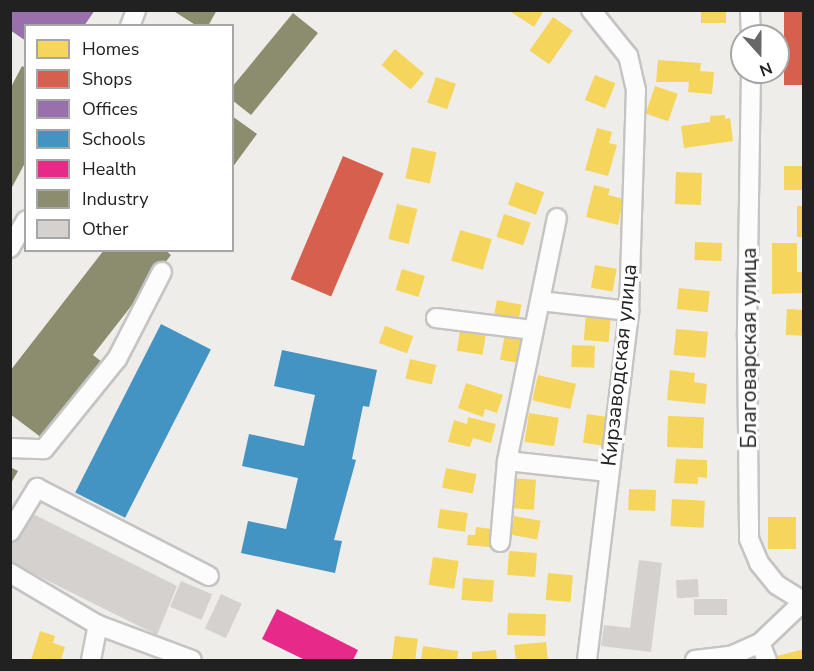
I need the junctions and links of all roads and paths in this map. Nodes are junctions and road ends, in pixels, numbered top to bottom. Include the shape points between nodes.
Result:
1 (591, 10) edge
2 (751, 84) edge
3 (557, 218) dead end
4 (24, 224) edge
5 (10, 248) edge
6 (162, 272) dead end
7 (540, 301) junction
8 (629, 311) junction
9 (436, 318) dead end
10 (533, 330) junction
11 (10, 448) edge
12 (507, 461) junction
13 (608, 472) junction
14 (10, 532) edge
15 (500, 542) dead end
16 (10, 573) edge
17 (209, 576) dead end
18 (803, 602) edge
19 (98, 625) junction
20 (760, 643) junction
21 (91, 660) edge
22 (192, 660) edge
23 (587, 660) edge
24 (694, 660) edge
25 (767, 660) edge

1 - 8 street, Кирзаводская улица via 628,56 636,90
2 - 18 street, Благоварская улица via 749,539 759,563 771,578
3 - 7 street
4 - 5 street
6 - 11 street via 117,359 44,449
7 - 8 street
7 - 10 street
8 - 13 street, Кирзаводская улица
9 - 10 street
10 - 12 street
12 - 13 street
12 - 15 street
13 - 23 street, Кирзаводская улица
14 - 17 street via 37,488
16 - 19 street
18 - 20 street
19 - 21 street
19 - 22 street
20 - 24 street via 733,655
20 - 25 street

